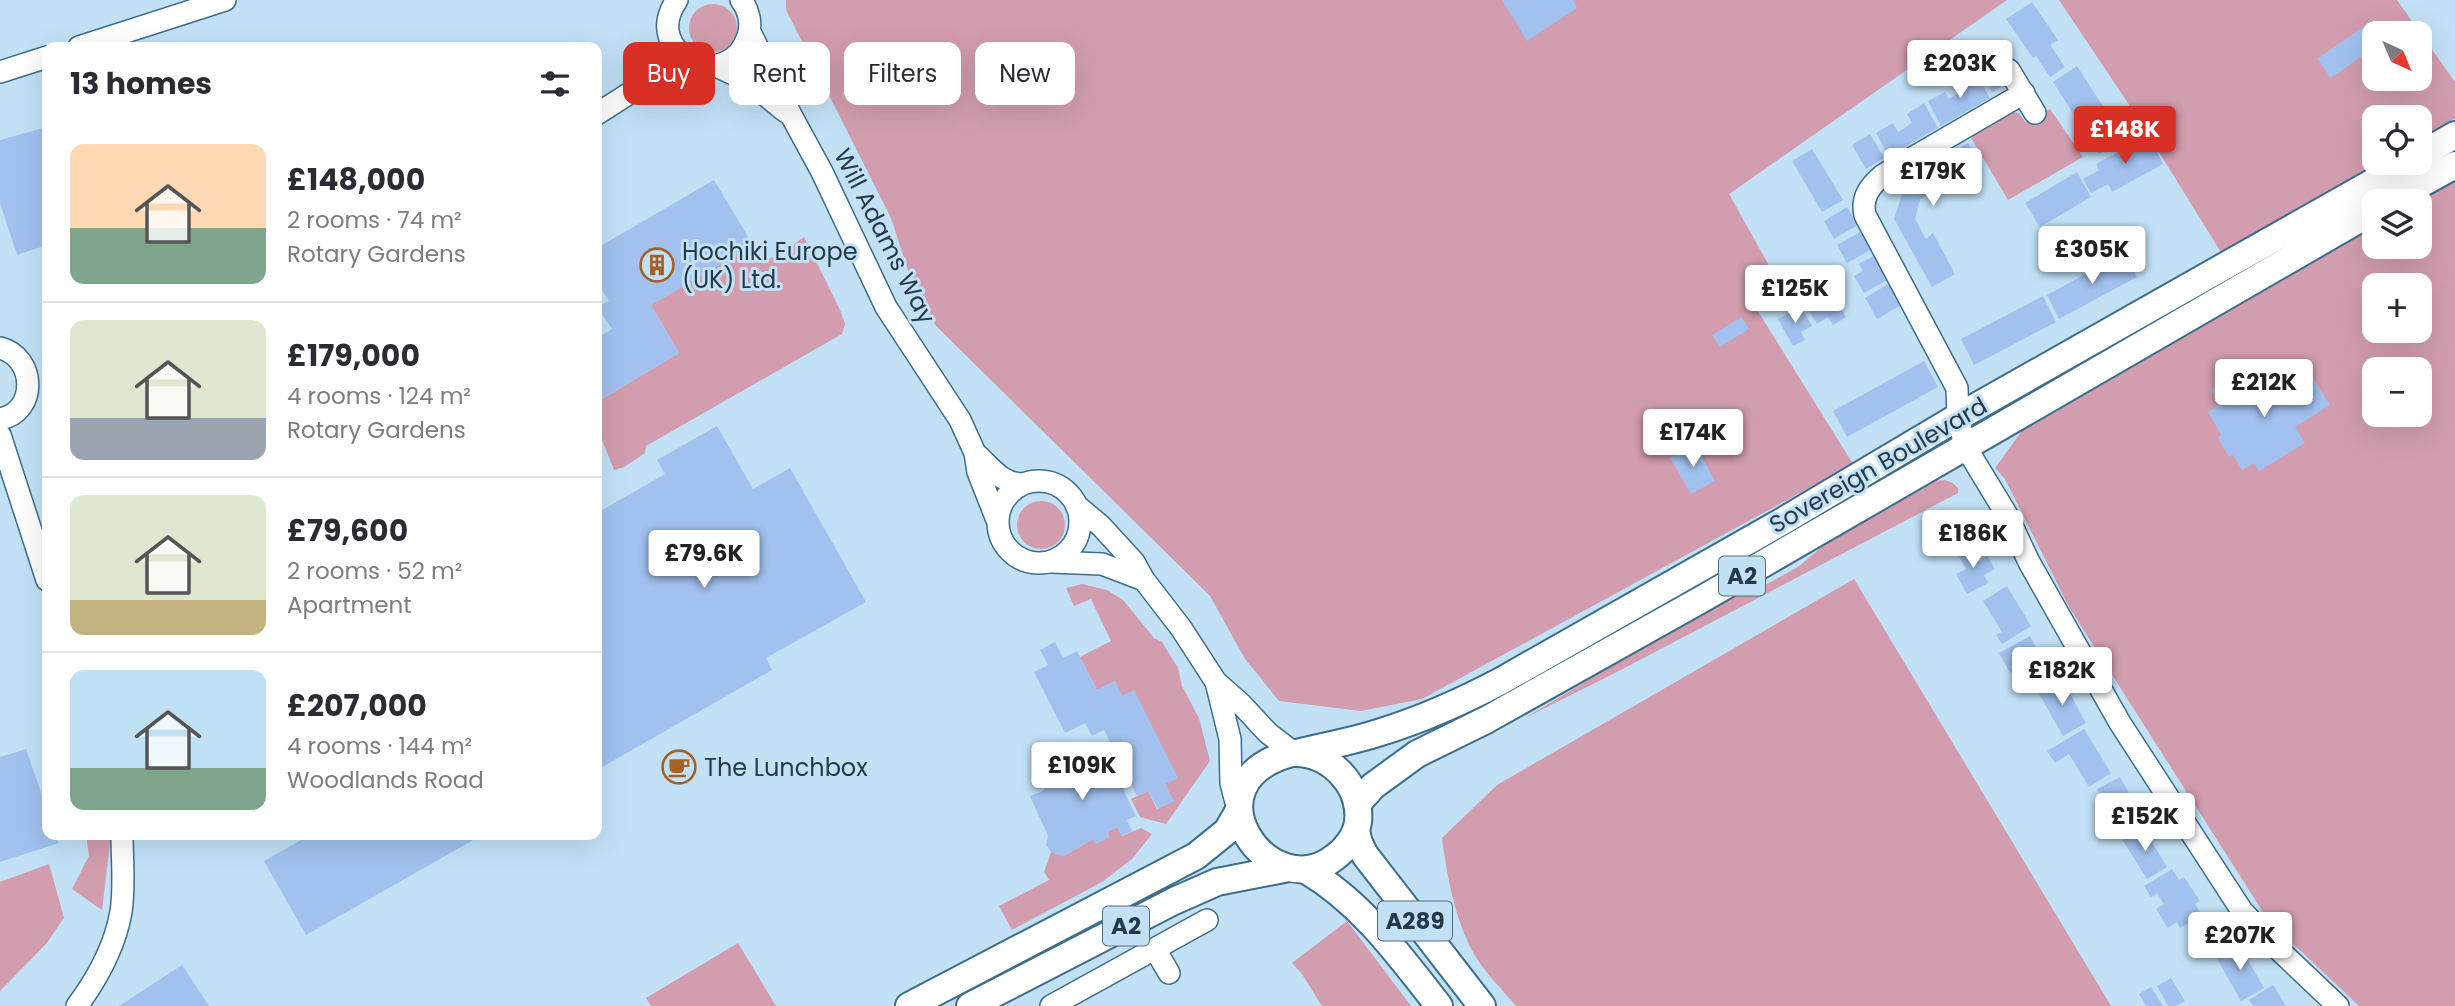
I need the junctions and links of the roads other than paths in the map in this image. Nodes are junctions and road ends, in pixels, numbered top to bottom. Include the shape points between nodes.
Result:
1 (225, 0) edge
2 (677, 0) edge
3 (741, 0) edge
4 (750, 32) junction
5 (95, 42) edge
6 (672, 42) edge
7 (42, 59) edge
8 (716, 66) joint
9 (2009, 70) dead end
10 (0, 72) edge
11 (2024, 93) junction
12 (623, 97) edge
13 (602, 111) edge
14 (2035, 113) dead end
15 (791, 115) junction
16 (2455, 135) edge
17 (2432, 148) edge
18 (2455, 165) edge
19 (2386, 175) edge
20 (2412, 189) edge
21 (2362, 217) edge
22 (0, 348) edge
23 (37, 368) edge
24 (1958, 417) junction
25 (0, 419) edge
26 (0, 435) edge
27 (1965, 446) junction
28 (975, 453) junction
29 (1023, 484) junction
30 (1076, 505) junction
31 (998, 520) junction
32 (1047, 562) junction
33 (42, 565) edge
34 (1144, 580) junction
35 (1216, 682) junction
36 (1296, 753) junction
37 (1357, 804) junction
38 (1238, 812) junction
39 (1356, 831) junction
40 (122, 840) edge
41 (1297, 869) junction
42 (1207, 920) dead end
43 (1155, 949) junction
44 (1169, 973) dead end
45 (77, 1006) edge
46 (909, 1006) edge
47 (970, 1006) edge
48 (1051, 1006) edge
49 (1439, 1006) edge
50 (1482, 1006) edge
51 (2338, 1006) edge

1 - 5 street
2 - 6 street via 668,19
3 - 4 street, Will Adams Way via 750,18
4 - 8 street via 738,54
4 - 15 street, Will Adams Way
7 - 10 street
8 - 15 street, Will Adams Way via 748,82
9 - 11 street
11 - 14 street
11 - 24 street via 1883,174 1864,201 1868,223 1957,388
12 - 13 street
15 - 28 street, Will Adams Way via 886,307 946,396
16 - 17 main road
18 - 20 main road
19 - 24 main road, Sovereign Boulevard / A2
21 - 27 main road, Sovereign Boulevard / A2
22 - 23 street
23 - 25 street via 23,403
24 - 27 street
24 - 36 main road, Sovereign Boulevard / A2 via 1783,522 1471,697 1381,732
26 - 33 street
27 - 37 main road, Sovereign Boulevard / A2 via 1518,702 1417,754 1373,786
27 - 51 street via 2120,723 2242,911
28 - 29 street, Will Adams Way via 1001,478
28 - 31 street, Will Adams Way
29 - 30 street via 1053,484 1066,491
29 - 31 street via 1005,498
30 - 32 street via 1079,527 1075,541 1060,557
30 - 34 street via 1122,548
31 - 32 street via 1001,539 1010,552 1025,561
32 - 34 street via 1102,564
34 - 35 street
35 - 36 street via 1268,733
35 - 38 street via 1230,739 1231,783
36 - 37 main road via 1317,757 1337,769
36 - 38 main road via 1258,769 1245,786
37 - 39 main road
38 - 41 main road via 1242,829 1254,846 1273,861
38 - 46 main road, A2 via 1227,831 1196,856
39 - 41 main road via 1337,856 1322,865
39 - 50 main road, A289 via 1365,855
40 - 45 street via 117,925 100,970
41 - 47 main road, A2 via 1217,881
41 - 49 main road, A289 via 1341,892
42 - 43 street
43 - 44 street
43 - 48 street

